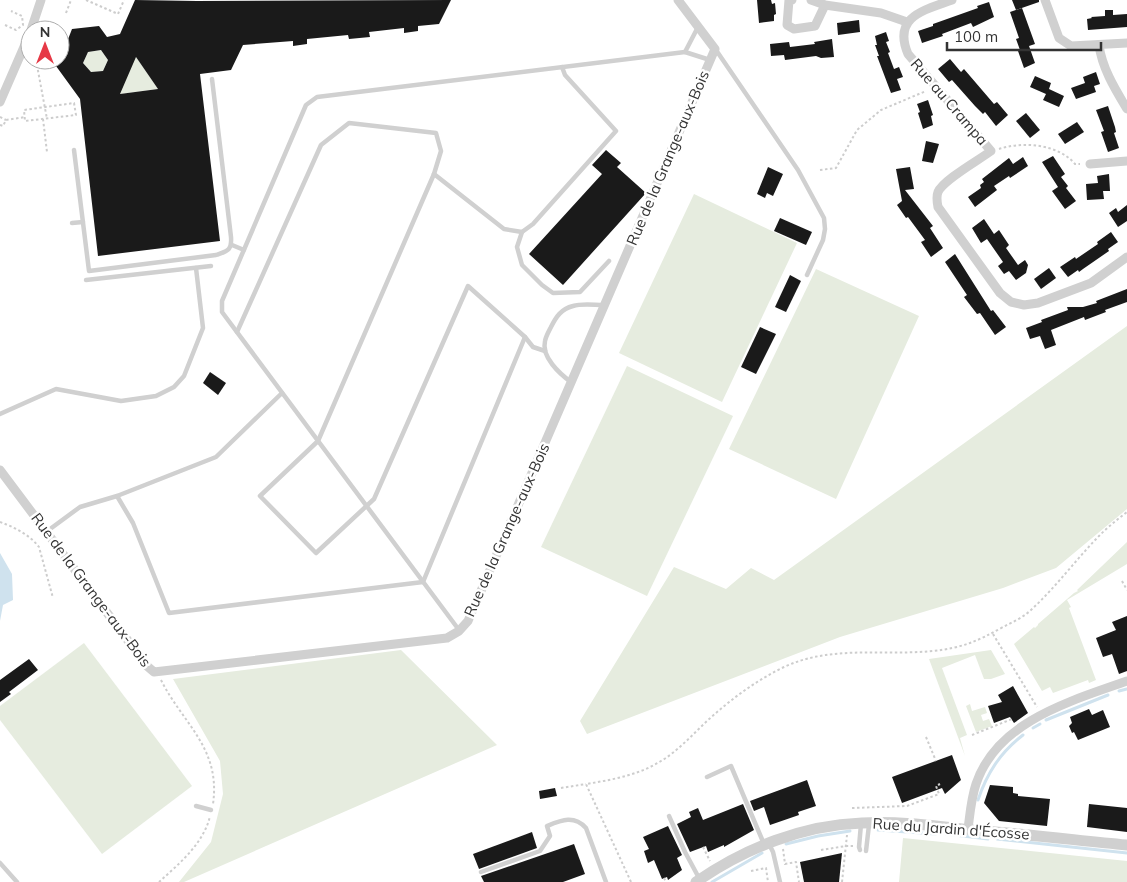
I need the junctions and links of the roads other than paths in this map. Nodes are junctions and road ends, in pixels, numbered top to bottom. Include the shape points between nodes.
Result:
1 (41, 0) edge
2 (678, 0) edge
3 (792, 0) edge
4 (811, 0) edge
5 (952, 0) edge
6 (1046, 0) edge
7 (825, 5) junction
8 (35, 20) edge
9 (907, 22) junction
10 (698, 27) junction
11 (1127, 43) edge
12 (1099, 45) junction
13 (715, 49) junction
14 (685, 52) junction
15 (20, 57) edge
16 (710, 60) junction
17 (562, 67) junction
18 (212, 79) dead end
19 (0, 102) edge
20 (1127, 109) edge
21 (74, 150) dead end
22 (1127, 161) edge
23 (1090, 164) road end
24 (434, 174) junction
25 (83, 222) junction
26 (72, 223) dead end
27 (522, 232) junction
28 (232, 245) junction
29 (244, 250) junction
30 (1127, 258) edge
31 (609, 261) dead end
32 (211, 266) dead end
33 (196, 268) junction
34 (807, 274) dead end
35 (86, 280) dead end
36 (604, 305) junction
37 (237, 332) junction
38 (525, 337) junction
39 (545, 351) junction
40 (572, 383) junction
41 (282, 393) junction
42 (0, 414) edge
43 (318, 441) junction
44 (0, 470) edge
45 (4, 483) edge
46 (117, 496) junction
47 (366, 507) junction
48 (46, 532) junction
49 (422, 582) junction
50 (459, 631) junction
51 (1127, 681) edge
52 (707, 777) dead end
53 (196, 806) dead end
54 (212, 810) road end
55 (669, 816) dead end
56 (865, 823) junction
57 (968, 829) junction
58 (767, 843) junction
59 (1127, 845) edge
60 (859, 848) road end
61 (866, 850) dead end
62 (0, 862) edge
63 (481, 872) dead end
64 (698, 881) edge
65 (17, 882) edge
66 (606, 882) edge
67 (780, 882) edge

1 - 8 street
2 - 10 street
3 - 7 street via 789,0 787,25 794,28 815,26
4 - 7 street
5 - 9 street via 916,13
6 - 12 street via 1059,38 1070,46
7 - 9 street via 881,13
9 - 30 street, Rue au Crampa via 904,46 908,54 991,151 943,184 936,199 938,207 1000,293 1011,302 1024,305 1038,303 1091,282
10 - 13 street
10 - 14 lane
11 - 12 street
12 - 20 street via 1101,58
13 - 16 street, Rue de la Grange-aux-Bois
13 - 34 lane via 798,170 824,218 823,240
14 - 16 lane
14 - 17 lane
15 - 19 street
16 - 36 street, Rue de la Grange-aux-Bois
17 - 27 lane via 616,131 533,224
17 - 29 lane via 317,97 306,105
18 - 28 lane
21 - 25 lane
22 - 23 street
24 - 27 lane via 504,229
24 - 37 lane via 441,151 436,133 349,123 321,145
24 - 43 lane
25 - 26 lane
25 - 28 lane via 89,271 216,255 228,251
27 - 31 lane via 517,247 522,265 553,293 580,292
28 - 29 lane
29 - 37 lane via 222,301 222,312
32 - 33 lane
33 - 35 lane
33 - 42 lane via 203,328 184,376 174,387 156,396 121,401 56,389
36 - 39 lane via 574,305 562,311 555,318 544,342
36 - 40 street, Rue de la Grange-aux-Bois
37 - 41 lane
38 - 39 lane via 533,347
38 - 47 lane via 468,286 374,500
38 - 49 lane
39 - 40 lane
40 - 50 street, Rue de la Grange-aux-Bois via 468,621
41 - 43 lane
41 - 46 lane via 216,457
43 - 47 lane
43 - 47 lane via 260,496 316,553
44 - 45 street, Rue de la Grange-aux-Bois
45 - 48 street, Rue de la Grange-aux-Bois
46 - 48 lane via 80,507
46 - 49 lane via 133,523 170,613
47 - 49 lane
48 - 50 street, Rue de la Grange-aux-Bois via 154,672 447,638
49 - 50 lane
51 - 57 street via 1041,715 1009,736 998,747 977,782
52 - 58 lane via 731,766
53 - 54 lane
55 - 64 lane
56 - 57 street, Rue du Jardin d'Écosse
56 - 58 street, Rue du Jardin d'Écosse via 819,828
56 - 60 lane
56 - 61 lane
57 - 59 street, Rue du Jardin d'Écosse
58 - 64 street, Rue du Jardin d'Écosse
58 - 67 lane via 773,852
62 - 65 lane
63 - 66 lane via 540,851 550,836 547,826 569,819 586,828

